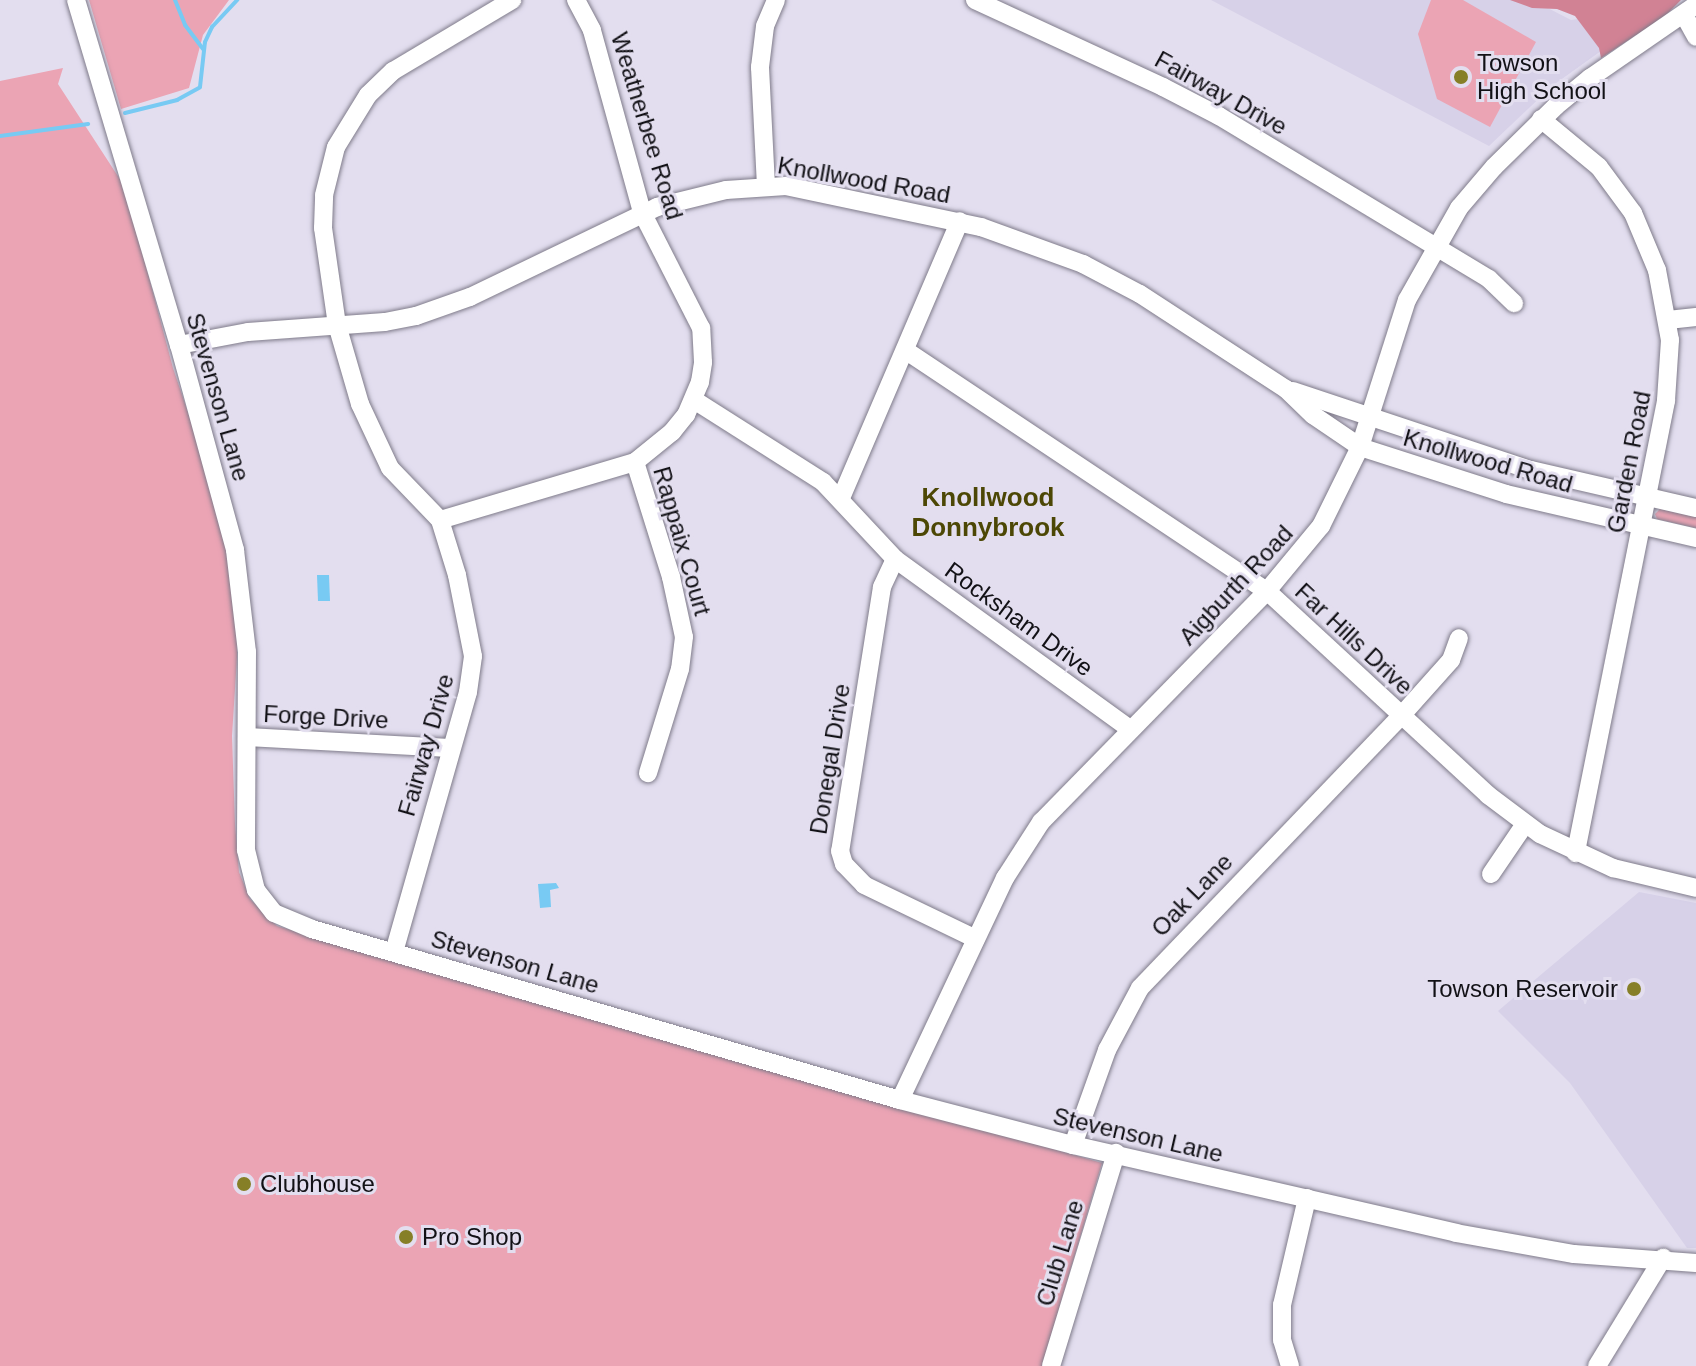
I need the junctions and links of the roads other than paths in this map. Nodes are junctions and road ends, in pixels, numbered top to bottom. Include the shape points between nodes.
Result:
1 (76, 0) edge
2 (512, 0) edge
3 (576, 0) edge
4 (776, 0) edge
5 (975, 0) edge
6 (1690, 10) edge
7 (1696, 37) edge
8 (1541, 119) junction
9 (766, 186) junction
10 (642, 212) junction
11 (960, 221) junction
12 (1435, 246) junction
13 (1514, 303) dead end
14 (1696, 317) edge
15 (1668, 320) junction
16 (337, 325) junction
17 (179, 345) junction
18 (905, 350) junction
19 (1286, 389) junction
20 (694, 400) junction
21 (1369, 418) junction
22 (1360, 447) junction
23 (635, 462) junction
24 (1647, 497) junction
25 (841, 498) junction
26 (1696, 508) edge
27 (440, 520) junction
28 (1641, 526) junction
29 (1696, 538) edge
30 (895, 559) junction
31 (1267, 591) junction
32 (1459, 638) dead end
33 (1401, 716) junction
34 (1130, 729) junction
35 (247, 737) junction
36 (450, 748) junction
37 (648, 773) dead end
38 (1525, 824) junction
39 (1576, 853) junction
40 (1491, 874) dead end
41 (1696, 888) edge
42 (976, 939) junction
43 (394, 952) junction
44 (900, 1100) junction
45 (1073, 1145) junction
46 (1116, 1153) junction
47 (1307, 1198) junction
48 (1696, 1255) edge
49 (1663, 1258) junction
50 (1696, 1263) edge
51 (1051, 1366) edge
52 (1290, 1366) edge
53 (1597, 1366) edge

1 - 17 street, Stevenson Lane
2 - 16 street, Fairway Drive via 393,71 350,120 336,147 324,195 323,228
3 - 10 street, Weatherbee Road via 592,30
4 - 9 street via 765,26 760,67
5 - 12 street, Fairway Drive via 1163,87
6 - 7 street
6 - 8 street, Aigburth Road via 1590,78
8 - 12 street, Aigburth Road via 1475,188
8 - 15 street, Garden Road via 1592,160 1626,202 1653,255
9 - 10 street, Knollwood Road via 679,200
9 - 11 street, Knollwood Road via 803,188
10 - 16 street, Knollwood Road via 448,307 398,320
10 - 20 street, Weatherbee Road via 701,328 703,362
11 - 18 street
11 - 19 street, Knollwood Road via 1022,239 1114,279
12 - 13 street, Fairway Drive via 1489,279
12 - 21 street, Aigburth Road via 1403,311
14 - 15 street
15 - 24 street, Garden Road via 1669,380
16 - 17 street, Knollwood Road via 248,332
16 - 27 street, Fairway Drive via 360,404 390,468
17 - 35 street, Stevenson Lane via 240,575
18 - 25 street
18 - 31 street, Far Hills Drive
19 - 21 street, Knollwood Road
19 - 22 street, Knollwood Road
20 - 23 street, Weatherbee Road via 672,432
20 - 25 street, Rocksham Drive
21 - 22 street, Aigburth Road
21 - 24 street, Knollwood Road via 1531,470
22 - 28 street, Knollwood Road via 1506,494
22 - 31 street, Aigburth Road via 1321,526
23 - 27 street, Weatherbee Road
23 - 37 street, Rappaix Court via 684,637 680,669
24 - 26 street, Knollwood Road
24 - 28 street, Garden Road
25 - 30 street, Rocksham Drive
27 - 36 street, Fairway Drive via 473,656 472,679
28 - 29 street, Knollwood Road
28 - 39 street, Garden Road
30 - 34 street, Rocksham Drive
30 - 42 street, Donegal Drive via 882,587 840,851 844,864 864,885
31 - 33 street, Far Hills Drive
31 - 34 street, Aigburth Road
32 - 33 street, Oak Lane via 1451,660
33 - 38 street, Far Hills Drive
33 - 45 street, Oak Lane via 1140,988 1107,1050
34 - 42 street, Aigburth Road via 1041,822 1005,878
35 - 36 street, Forge Drive
35 - 43 street, Stevenson Lane via 246,850 264,903 290,922
36 - 43 street, Fairway Drive
38 - 39 street, Far Hills Drive
38 - 40 street
39 - 41 street, Far Hills Drive via 1637,876
42 - 44 street, Aigburth Road
43 - 44 street, Stevenson Lane
44 - 45 street, Stevenson Lane
45 - 46 street, Stevenson Lane
46 - 47 street, Stevenson Lane
46 - 51 street, Club Lane
47 - 49 street, Stevenson Lane via 1574,1254
47 - 52 street via 1282,1305 1282,1340
48 - 49 street, Stevenson Lane
49 - 50 street, Stevenson Lane
49 - 53 street

